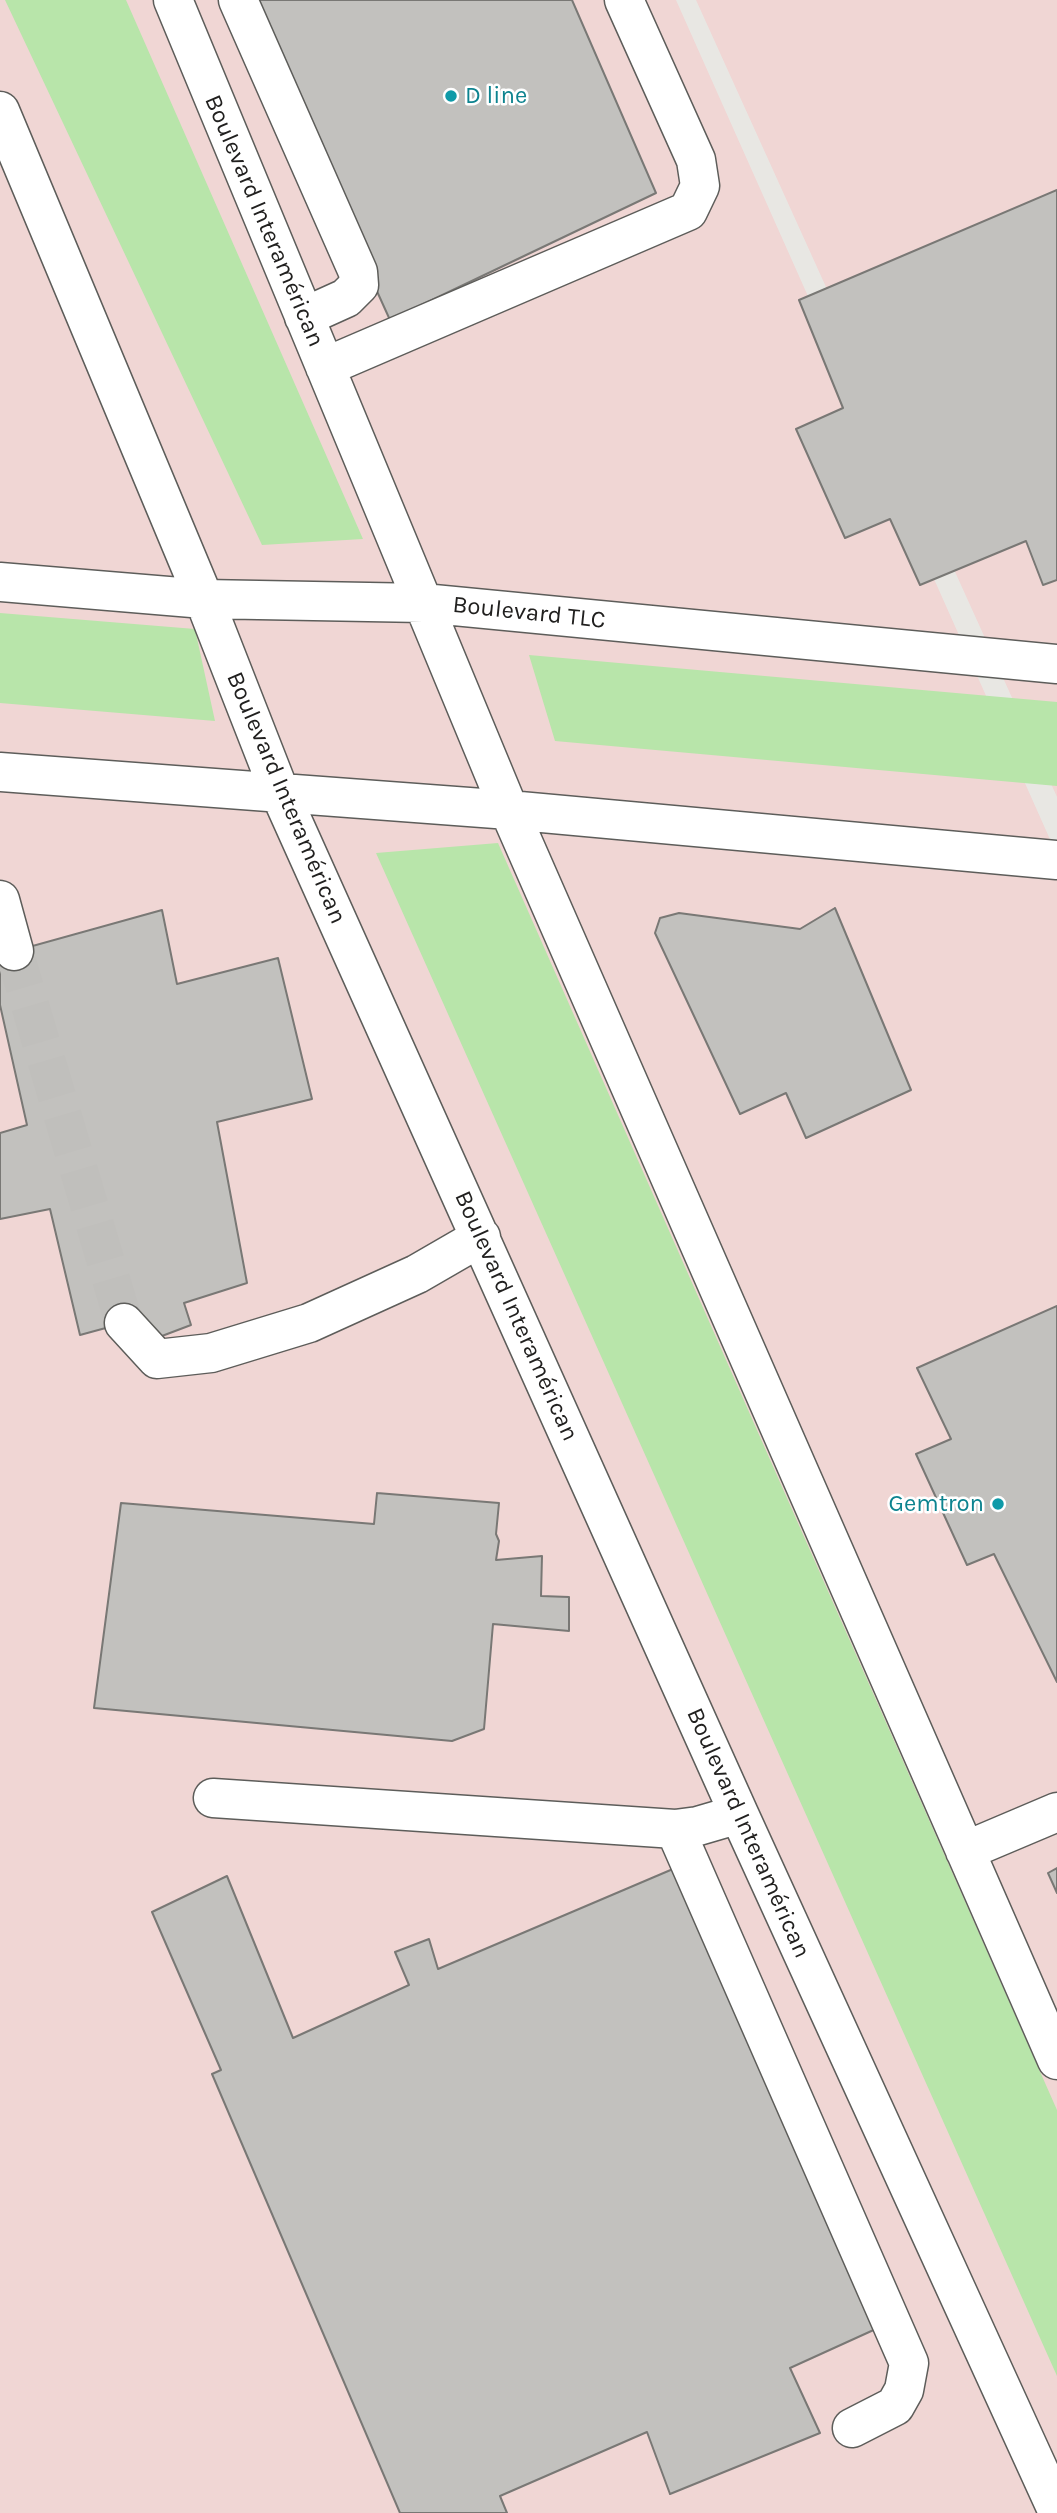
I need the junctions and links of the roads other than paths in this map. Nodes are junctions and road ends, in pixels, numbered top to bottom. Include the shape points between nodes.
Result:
1 (173, 0) edge
2 (238, 0) edge
3 (624, 0) edge
4 (0, 111) edge
5 (304, 317) junction
6 (326, 366) junction
7 (0, 582) edge
8 (204, 599) junction
9 (423, 603) junction
10 (1057, 664) edge
11 (0, 772) edge
12 (280, 793) junction
13 (509, 810) junction
14 (1057, 860) edge
15 (0, 900) edge
16 (14, 951) tunnel mouth
17 (481, 1237) junction
18 (124, 1323) tunnel mouth
19 (213, 1798) dead end
20 (1057, 1812) edge
21 (739, 1814) junction
22 (675, 1829) junction
23 (965, 1851) junction
24 (1057, 2060) edge
25 (852, 2428) dead end
26 (1057, 2510) edge

1 - 5 street, Boulevard Interamérican
2 - 5 street via 358,272 359,285 346,298
3 - 6 street via 696,160 700,186 688,211
4 - 8 street, Boulevard Interamérican
5 - 6 street, Boulevard Interamérican
6 - 9 street, Boulevard Interamérican
7 - 8 street, Boulevard TLC
8 - 9 street, Boulevard TLC
8 - 12 street, Boulevard Interamérican
9 - 10 street, Boulevard TLC
9 - 13 street, Boulevard Interamérican
11 - 12 street
12 - 13 street
12 - 17 street, Boulevard Interamérican
13 - 14 street
13 - 23 street, Boulevard Interamérican
15 - 16 street
17 - 18 street via 417,1274 309,1323 211,1353 157,1359
17 - 21 street, Boulevard Interamérican
19 - 22 street
20 - 23 street
21 - 22 street
21 - 26 street, Boulevard Interamérican
22 - 25 street via 909,2363 904,2390 895,2406
23 - 24 street, Boulevard Interamérican

